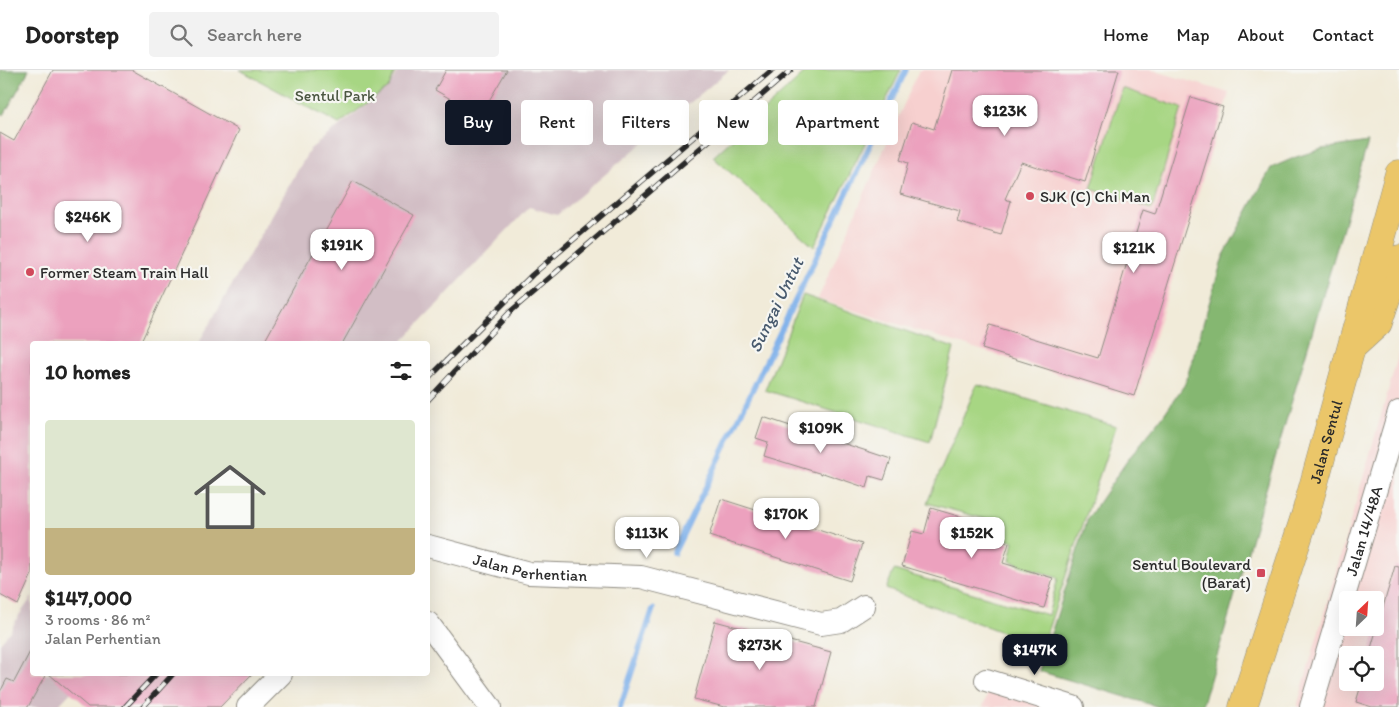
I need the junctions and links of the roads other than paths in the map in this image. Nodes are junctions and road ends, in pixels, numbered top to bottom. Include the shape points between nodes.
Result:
1 (1399, 174) edge
2 (1399, 259) edge
3 (1351, 348) junction
4 (1399, 412) edge
5 (1390, 472) edge
6 (430, 547) edge
7 (864, 606) dead end
8 (430, 622) edge
9 (279, 676) edge
10 (986, 680) dead end
11 (248, 707) edge
12 (490, 707) edge
13 (1073, 707) edge
14 (1244, 707) edge
15 (1311, 707) edge

1 - 3 main road, Jalan Sentul
2 - 3 main road via 1378,323
3 - 14 main road, Jalan Sentul via 1305,516
4 - 5 street, Jalan 14/48A
5 - 15 street, Jalan 14/48A
6 - 7 street, Jalan Perhentian via 529,573 642,577 821,624 841,621
8 - 12 street
9 - 11 street
10 - 13 street

